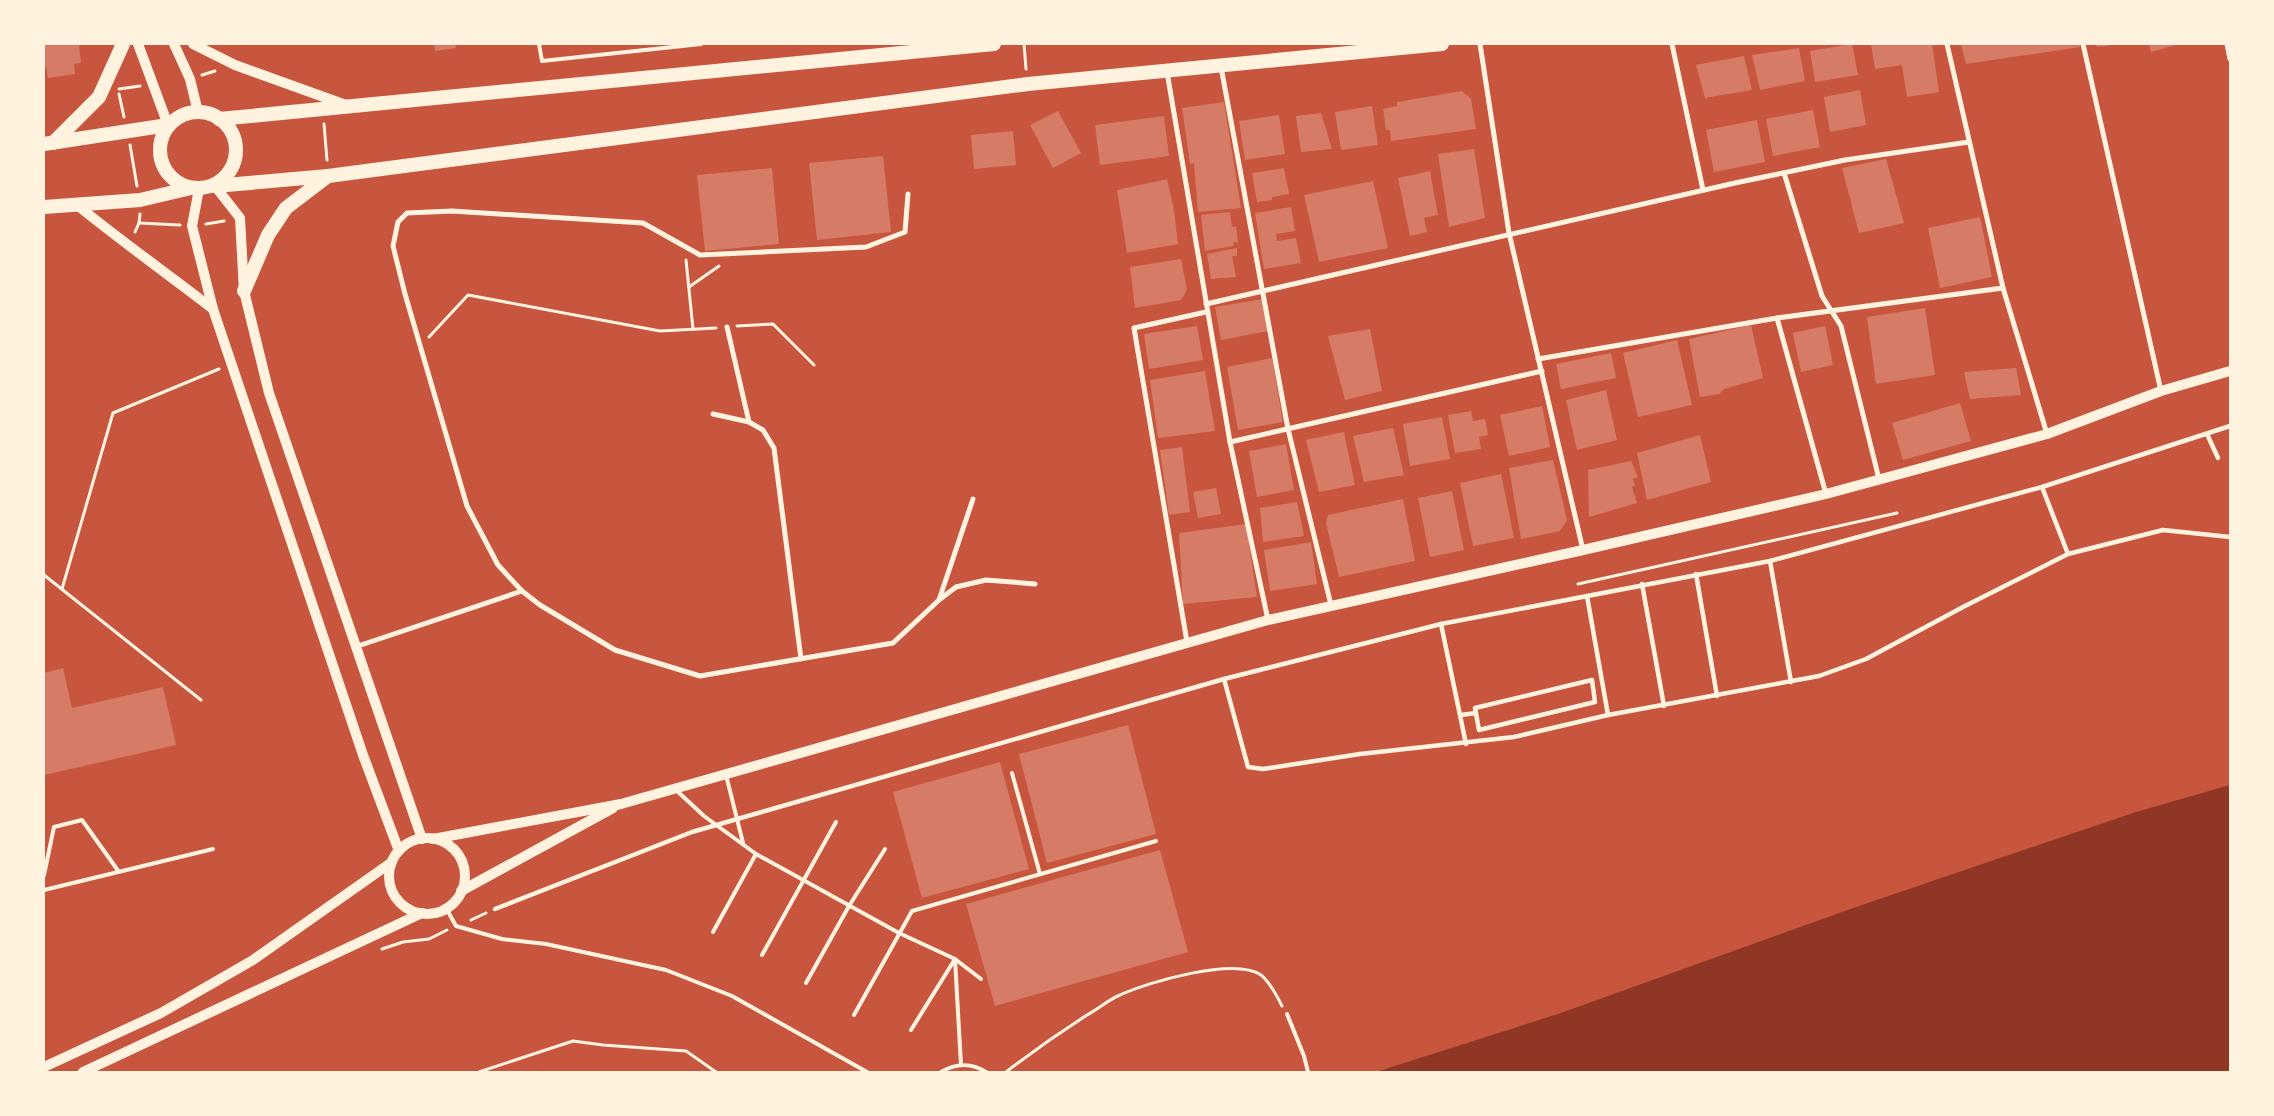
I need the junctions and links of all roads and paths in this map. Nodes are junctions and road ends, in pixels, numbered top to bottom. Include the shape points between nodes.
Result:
1 (123, 44) edge
2 (138, 44) edge
3 (174, 44) edge
4 (193, 44) edge
5 (538, 44) edge
6 (701, 44) edge
7 (994, 44) edge
8 (1024, 44) edge
9 (1442, 44) edge
10 (1480, 44) edge
11 (1672, 44) edge
12 (1946, 44) edge
13 (2083, 44) edge
14 (2227, 44) edge
15 (2230, 59) edge
16 (1220, 64) junction
17 (1166, 69) junction
18 (106, 84) junction
19 (1028, 84) junction
20 (347, 106) junction
21 (323, 108) junction
22 (198, 112) junction
23 (219, 119) junction
24 (168, 125) junction
25 (128, 132) junction
26 (1969, 142) junction
27 (48, 144) edge
28 (1784, 173) junction
29 (328, 176) junction
30 (215, 186) junction
31 (195, 189) junction
32 (1703, 190) junction
33 (908, 194) dead end
34 (140, 200) junction
35 (78, 205) junction
36 (44, 207) edge
37 (240, 218) junction
38 (139, 223) junction
39 (192, 226) junction
40 (1509, 234) junction
41 (685, 245) junction
42 (127, 246) junction
43 (739, 253) junction
44 (689, 287) junction
45 (2003, 288) junction
46 (1264, 290) junction
47 (244, 291) junction
48 (1206, 304) junction
49 (213, 309) junction
50 (1206, 312) junction
51 (1830, 312) junction
52 (1777, 318) junction
53 (727, 327) junction
54 (693, 329) junction
55 (420, 347) junction
56 (1538, 359) junction
57 (232, 364) junction
58 (814, 364) dead end
59 (1542, 371) junction
60 (2230, 371) edge
61 (2161, 391) junction
62 (714, 414) dead end
63 (749, 422) junction
64 (2230, 426) edge
65 (1288, 429) junction
66 (2048, 434) junction
67 (2207, 434) junction
68 (1230, 442) junction
69 (2218, 458) dead end
70 (1879, 479) junction
71 (2042, 487) junction
72 (1826, 494) junction
73 (972, 499) dead end
74 (2230, 537) edge
75 (1583, 550) junction
76 (2068, 554) junction
77 (1770, 560) junction
78 (1696, 574) junction
79 (44, 575) edge
80 (1035, 584) dead end
81 (1642, 584) junction
82 (62, 589) junction
83 (522, 591) junction
84 (1587, 596) junction
85 (939, 600) junction
86 (1331, 605) junction
87 (1268, 620) junction
88 (1441, 624) junction
89 (1188, 642) junction
90 (358, 646) junction
91 (801, 659) junction
92 (1224, 680) junction
93 (1791, 682) junction
94 (1604, 688) junction
95 (1594, 691) junction
96 (1717, 696) junction
97 (201, 700) dead end
98 (1664, 706) junction
99 (1476, 713) junction
100 (1461, 715) junction
101 (1608, 715) junction
102 (1466, 744) junction
103 (1012, 773) dead end
104 (726, 775) junction
105 (675, 789) junction
106 (621, 804) junction
107 (736, 820) junction
108 (836, 822) dead end
109 (717, 825) junction
110 (427, 839) junction
111 (1156, 841) dead end
112 (743, 844) junction
113 (213, 849) dead end
114 (885, 849) dead end
115 (399, 851) junction
116 (756, 854) junction
117 (392, 862) junction
118 (120, 872) junction
119 (1040, 874) junction
120 (44, 875) edge
121 (803, 880) junction
122 (44, 890) edge
123 (461, 891) junction
124 (849, 906) junction
125 (446, 908) junction
126 (495, 909) dead end
127 (422, 913) junction
128 (713, 932) dead end
129 (899, 933) junction
130 (762, 955) dead end
131 (955, 959) junction
132 (981, 979) dead end
133 (806, 983) dead end
134 (1287, 1014) joint
135 (854, 1015) dead end
136 (911, 1030) dead end
137 (961, 1065) junction
138 (44, 1067) edge
139 (84, 1072) edge
140 (479, 1072) edge
141 (716, 1072) edge
142 (866, 1072) edge
143 (942, 1072) edge
144 (986, 1072) edge
145 (1006, 1072) edge
146 (1308, 1072) edge

1 - 18 highway
2 - 24 main road
3 - 22 main road via 190,79
4 - 20 main road via 235,65
5 - 6 lane via 542,61
7 - 20 highway
8 - 19 path
9 - 16 highway
10 - 40 street
11 - 32 street
12 - 26 street
13 - 61 street
14 - 15 street
16 - 17 highway
16 - 46 street
17 - 19 highway
17 - 48 street
18 - 25 path via 118,89
18 - 27 highway via 99,97
19 - 29 highway
20 - 21 highway
21 - 23 highway
21 - 29 path
22 - 23 highway
22 - 24 highway via 177,118
23 - 30 highway via 233,136 235,158 231,169
24 - 25 highway
24 - 31 highway via 160,146 164,169 171,178
25 - 27 highway
25 - 34 path
26 - 28 street via 1845,160
26 - 45 street
28 - 32 street
28 - 51 street via 1822,296
29 - 30 highway
29 - 47 highway via 286,208 268,235
30 - 31 highway
30 - 37 main road
31 - 34 highway
31 - 39 main road
32 - 40 street
33 - 43 street via 905,232 866,247
34 - 35 highway
34 - 38 path
35 - 36 highway
35 - 42 main road
37 - 39 path
37 - 47 main road
38 - 39 path
38 - 42 path
39 - 49 main road
40 - 46 street
40 - 56 street
41 - 43 street via 700,255
41 - 44 path
41 - 55 street via 643,223 452,211 407,213 398,222 393,246
42 - 49 main road
43 - 44 path
44 - 54 path
45 - 51 street
45 - 66 street
46 - 48 street
46 - 65 street
47 - 90 main road via 269,393
48 - 50 street
49 - 57 main road
50 - 68 street
50 - 89 street via 1134,328
51 - 52 street
51 - 70 street via 1841,326
52 - 56 street
52 - 72 street
53 - 54 path
53 - 58 path via 773,324
53 - 63 street
54 - 55 path via 660,331 468,295
55 - 83 street via 466,506 498,565
56 - 59 street
57 - 82 path via 113,413
57 - 115 main road
59 - 65 street
59 - 75 street
60 - 61 main road
61 - 66 main road
62 - 63 street
63 - 91 street via 763,430 774,448
64 - 67 street
65 - 68 street
65 - 86 street
66 - 70 main road
67 - 69 street
67 - 71 street
68 - 87 street
70 - 72 main road
71 - 76 street
71 - 77 street
72 - 75 main road
73 - 85 street
74 - 76 street via 2162,530
75 - 86 main road
76 - 93 street via 1866,660
77 - 78 street
77 - 93 street
78 - 81 street
78 - 96 street
79 - 82 path
80 - 85 street via 986,580 956,587
81 - 84 street
81 - 98 street
82 - 97 path
83 - 90 street
83 - 91 street via 615,650 700,676
84 - 88 street
84 - 94 street
85 - 91 street via 893,643
86 - 87 main road
87 - 89 main road
88 - 92 street
88 - 100 street
89 - 104 main road
90 - 110 main road
92 - 102 street via 1248,767 1262,769 1360,754
92 - 107 street
93 - 96 street
94 - 95 street
94 - 101 street
95 - 99 street via 1592,680 1475,708
95 - 99 street via 1595,702 1479,730
96 - 98 street
98 - 101 street
99 - 100 street
100 - 102 street
101 - 102 street via 1514,737
103 - 119 lane
104 - 105 main road
104 - 107 lane
105 - 106 main road
105 - 109 lane
106 - 110 main road
106 - 123 main road
107 - 109 street
107 - 112 lane
108 - 121 lane
109 - 112 lane
109 - 126 street
110 - 115 main road via 410,842
110 - 123 main road via 446,843 460,858 465,874
111 - 119 lane
112 - 116 lane
113 - 118 lane
114 - 124 lane
115 - 117 main road
116 - 121 lane
116 - 128 lane
117 - 127 main road via 389,876 394,895 409,909
117 - 138 main road via 253,960 161,1013
118 - 120 lane via 82,820 54,827
118 - 122 lane
119 - 129 lane via 912,911
121 - 124 lane
121 - 130 lane
123 - 125 main road
124 - 129 lane
124 - 133 lane
125 - 127 main road
125 - 142 lane via 456,926 502,939 546,944 666,970 724,992
127 - 139 main road
129 - 131 lane
129 - 135 lane
131 - 132 lane
131 - 136 lane
131 - 137 lane
134 - 145 path via 1275,992 1260,975 1252,972 1230,968 1177,976 1119,995 1051,1038
134 - 146 lane
137 - 143 lane
137 - 144 lane via 971,1065
140 - 141 path via 573,1041 686,1051

